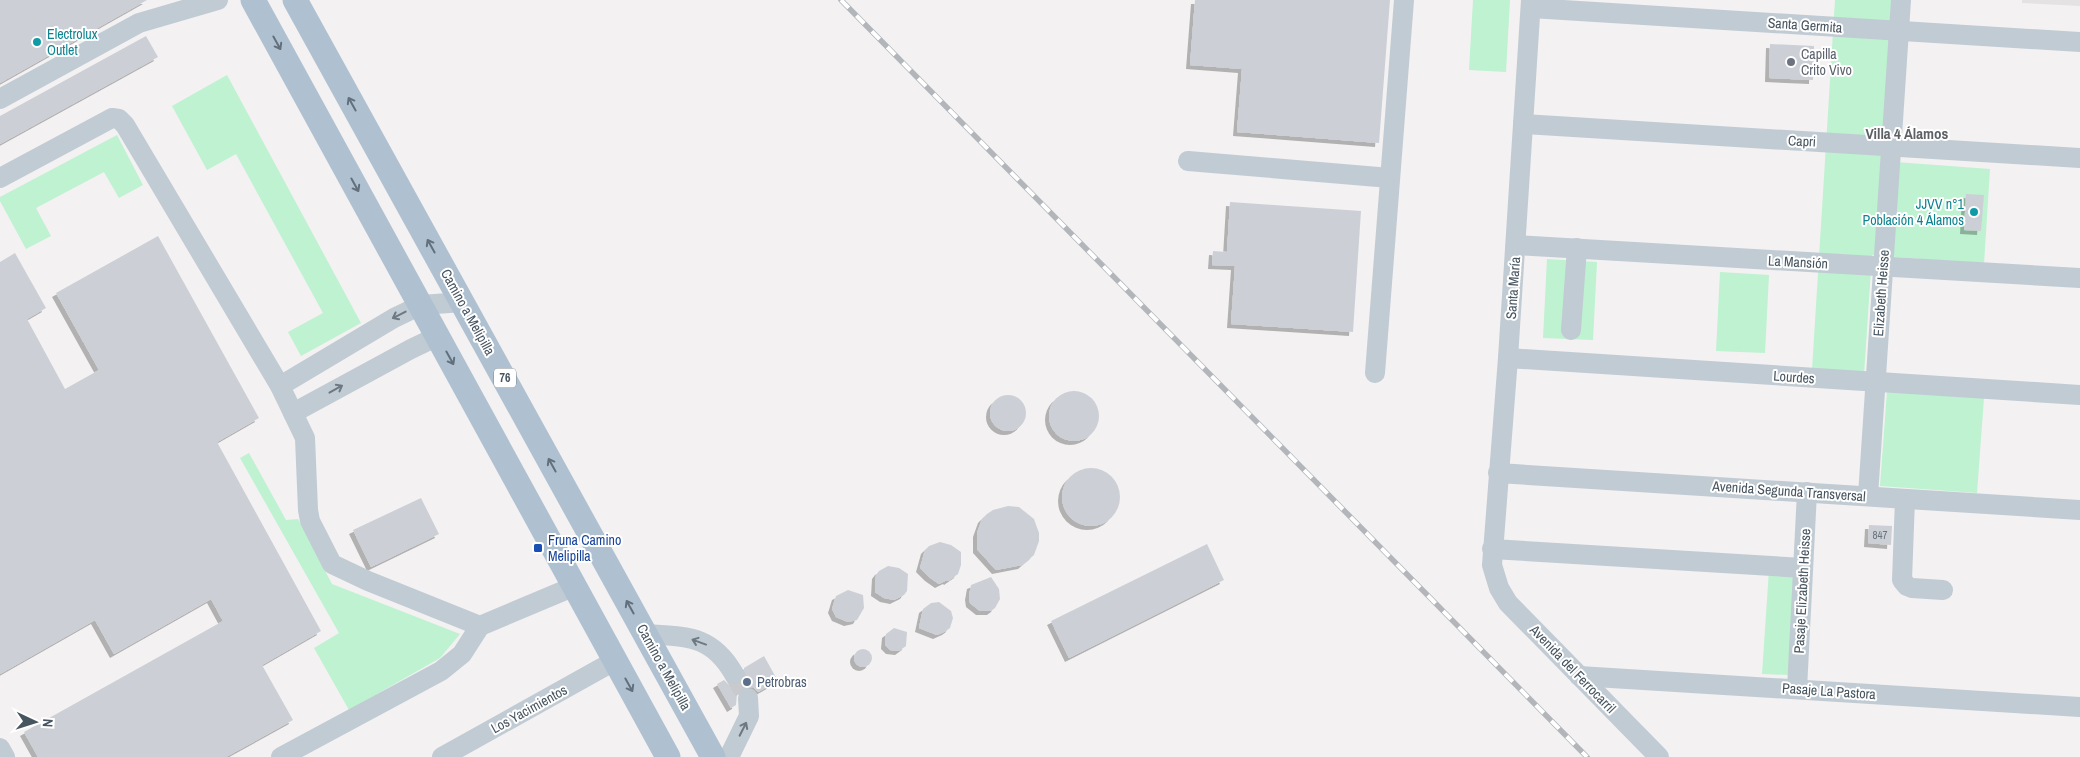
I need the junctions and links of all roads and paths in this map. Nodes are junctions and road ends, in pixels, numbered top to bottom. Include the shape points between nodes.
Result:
1 (218, 0) edge
2 (253, 0) edge
3 (295, 0) edge
4 (1404, 0) edge
5 (1901, 0) edge
6 (1531, 4) edge
7 (1899, 30) junction
8 (2080, 42) edge
9 (0, 99) edge
10 (1524, 124) junction
11 (1891, 147) junction
12 (2080, 158) edge
13 (1188, 161) dead end
14 (0, 178) edge
15 (1390, 178) junction
16 (1516, 245) junction
17 (1577, 248) junction
18 (1883, 267) junction
19 (2080, 278) edge
20 (463, 302) junction
21 (421, 304) junction
22 (1571, 330) dead end
23 (438, 336) junction
24 (1508, 358) junction
25 (1376, 373) dead end
26 (1876, 382) junction
27 (280, 386) junction
28 (2080, 395) edge
29 (293, 413) junction
30 (1498, 473) junction
31 (1807, 492) junction
32 (1868, 496) junction
33 (1905, 499) junction
34 (2080, 510) edge
35 (1492, 549) junction
36 (1803, 568) junction
37 (1495, 576) joint
38 (575, 586) junction
39 (1943, 590) dead end
40 (480, 626) junction
41 (645, 634) junction
42 (616, 660) junction
43 (734, 674) tunnel mouth
44 (1579, 676) junction
45 (1797, 689) junction
46 (748, 698) tunnel mouth
47 (2080, 707) edge
48 (0, 748) edge
49 (5, 757) edge
50 (281, 757) edge
51 (442, 757) edge
52 (668, 757) edge
53 (713, 757) edge
54 (729, 757) edge
55 (1659, 757) edge

1 - 9 street via 139,23
2 -> 21 main road
20 -> 3 main road, Camino a Melipilla / 76
4 - 15 street
5 - 7 street, Elizabeth Heisse
6 - 7 street, Santa Germita
6 - 10 street, Santa María
7 - 8 street, Santa Germita
7 - 11 street, Elizabeth Heisse
10 - 11 street, Capri
10 - 16 street, Santa María
11 - 12 street, Capri
11 - 18 street, Elizabeth Heisse
13 - 15 street
14 - 27 street via 112,118 119,119 137,144
15 - 25 street
16 - 17 street, La Mansión
16 - 24 street, Santa María
17 - 18 street, La Mansión
17 - 22 street
18 - 19 street, La Mansión
18 - 26 street, Elizabeth Heisse
20 - 21 street
41 -> 20 main road, Camino a Melipilla / 76
21 - 23 main road
21 -> 27 street
29 -> 23 street
23 -> 38 main road
24 - 26 street, Lourdes
24 - 30 street, Santa María
26 - 28 street, Lourdes
26 - 32 street, Elizabeth Heisse
27 - 29 street
29 - 40 street via 305,438 310,521 332,564
30 - 31 street, Avenida Segunda Transversal
30 - 35 street, Santa María
31 - 32 street, Avenida Segunda Transversal
31 - 36 street, Pasaje Elizabeth Heisse
32 - 33 street, Avenida Segunda Transversal
33 - 34 street, Avenida Segunda Transversal
33 - 39 street via 1902,580 1912,588
35 - 36 street
35 - 37 street, Santa María
36 - 45 street, Pasaje Elizabeth Heisse
37 - 44 street, Avenida del Ferrocarril via 1508,603
38 - 40 street
38 - 42 main road
40 - 50 street via 462,654 441,671
43 -> 41 street via 725,658 704,642
41 - 53 main road, Camino a Melipilla / 76
42 - 51 street, Los Yacimientos
42 -> 52 main road
44 - 45 street, Pasaje La Pastora
44 - 55 street, Avenida del Ferrocarril
45 - 47 street, Pasaje La Pastora
54 -> 46 street via 749,716
48 - 49 street

